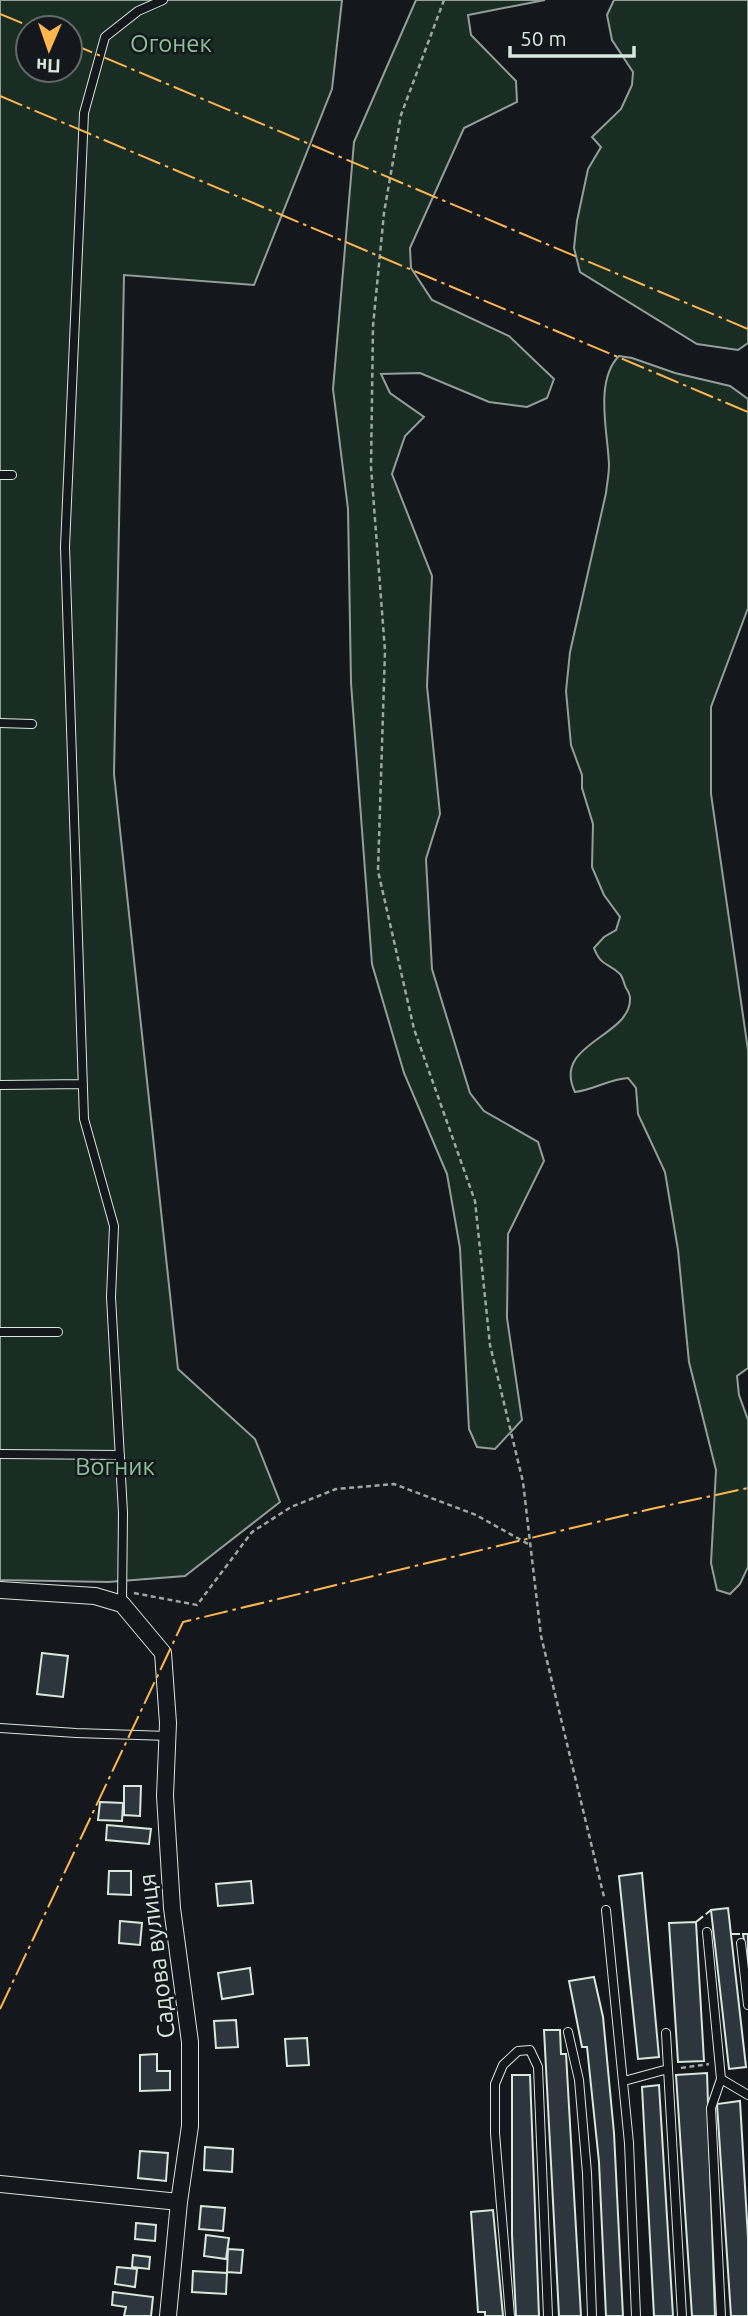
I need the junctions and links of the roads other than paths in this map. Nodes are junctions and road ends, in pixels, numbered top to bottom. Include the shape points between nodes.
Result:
1 (163, 0) edge
2 (0, 475) edge
3 (12, 475) dead end
4 (0, 723) edge
5 (32, 724) dead end
6 (83, 1084) junction
7 (0, 1085) edge
8 (0, 1332) edge
9 (58, 1332) dead end
10 (0, 1454) edge
11 (120, 1455) junction
12 (0, 1590) edge
13 (122, 1598) junction
14 (0, 1728) edge
15 (168, 1736) junction
16 (607, 1910) road end
17 (706, 1932) dead end
18 (741, 1943) dead end
19 (748, 2005) edge
20 (568, 2032) dead end
21 (666, 2033) dead end
22 (668, 2070) junction
23 (721, 2079) junction
24 (624, 2081) junction
25 (748, 2095) edge
26 (0, 2184) edge
27 (179, 2202) junction
28 (168, 2316) edge
29 (510, 2316) edge
30 (548, 2316) edge
31 (592, 2316) edge
32 (636, 2316) edge
33 (682, 2316) edge
34 (721, 2316) edge

1 - 6 lane via 138,11 105,37 84,113 65,547
2 - 3 lane
4 - 5 lane
6 - 7 lane
6 - 11 lane via 84,1119 114,1226 111,1297
8 - 9 lane
10 - 11 lane
11 - 13 lane
12 - 13 street
13 - 15 street, Садова вулиця via 163,1653
14 - 15 lane
15 - 27 street, Садова вулиця via 165,1796 172,1908 190,2042 190,2126
16 - 24 lane
17 - 23 lane
18 - 19 lane
20 - 31 lane via 579,2080 587,2173
21 - 22 lane
22 - 24 lane
22 - 33 lane
23 - 25 lane
23 - 34 lane via 711,2108
24 - 32 lane
26 - 27 street
27 - 28 street, Садова вулиця
29 - 30 lane via 495,2084 503,2065 518,2051 530,2050 538,2067

